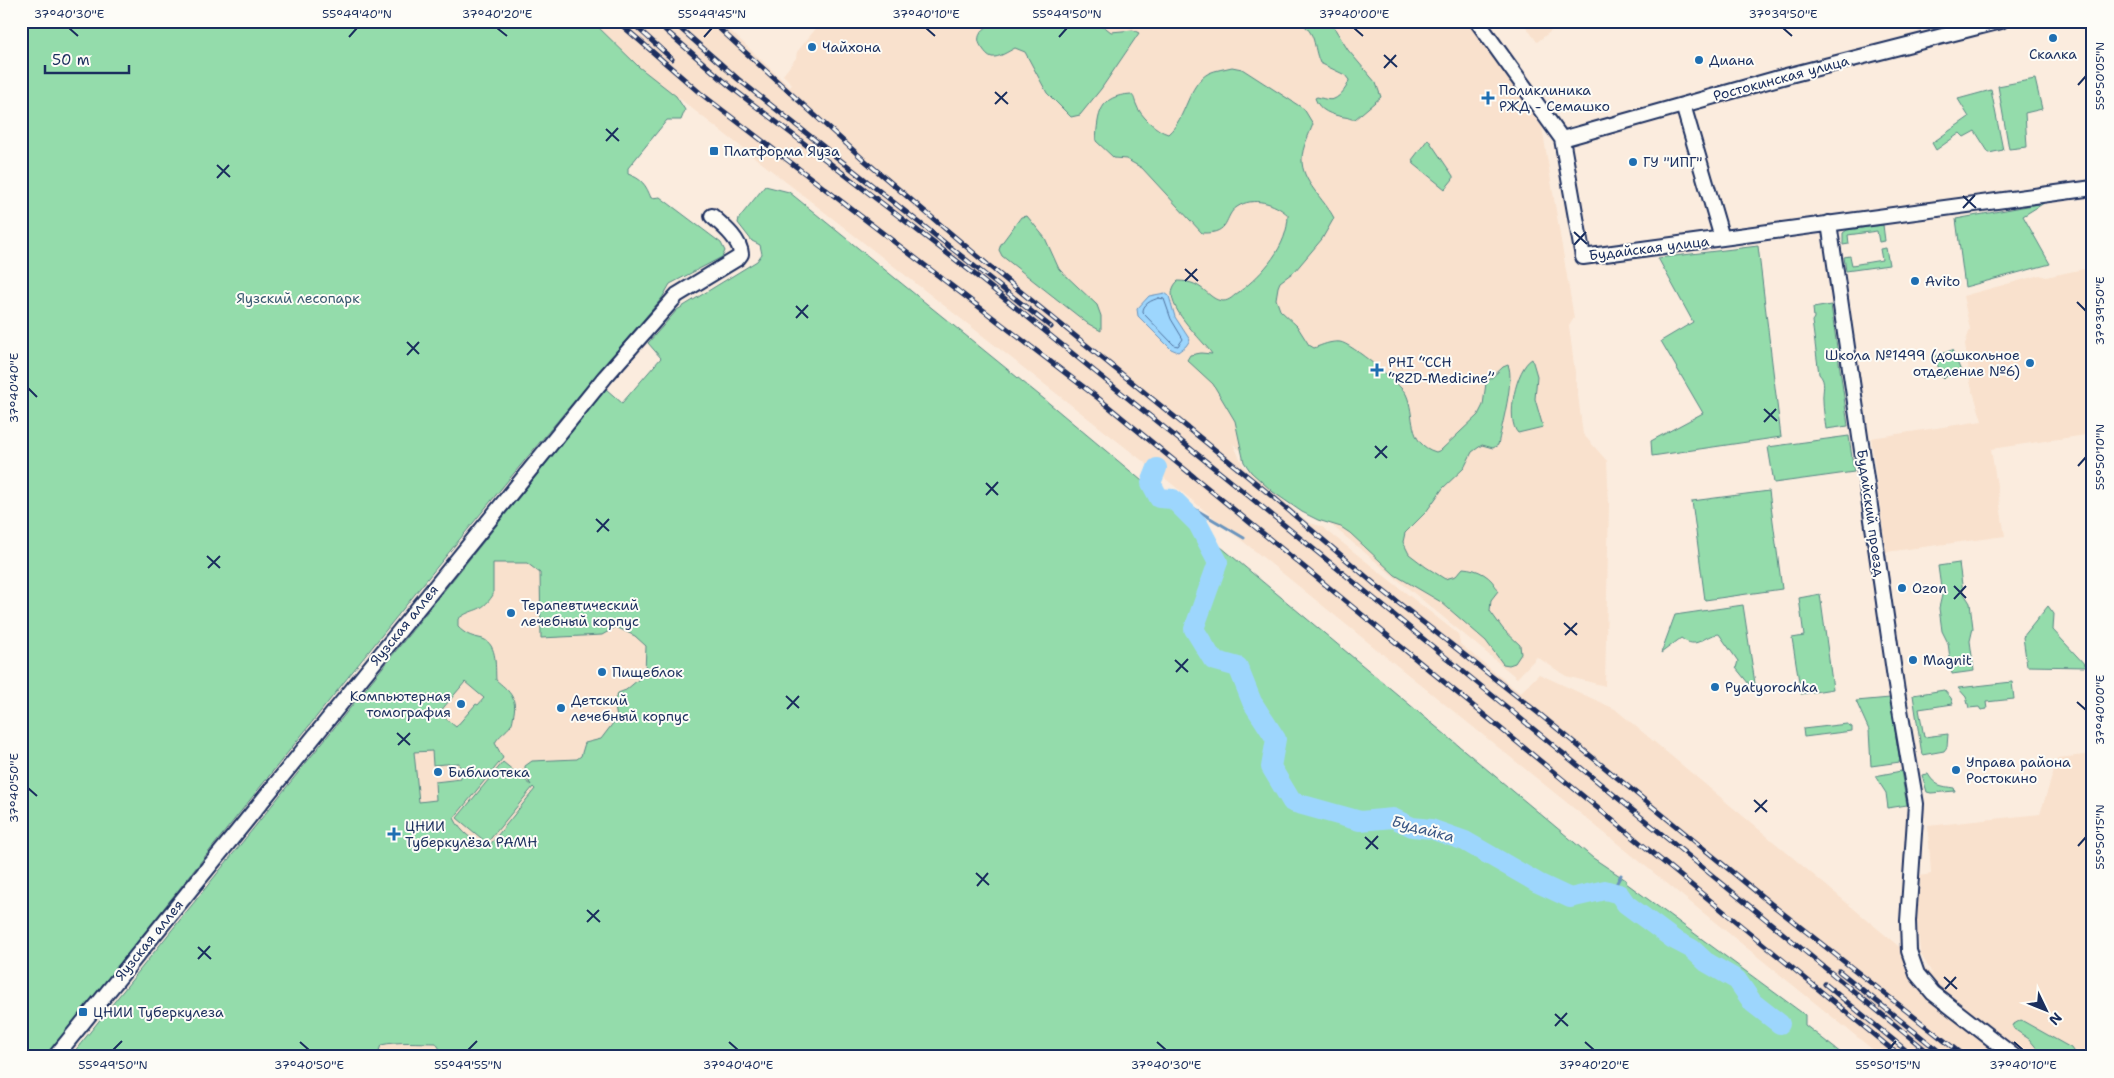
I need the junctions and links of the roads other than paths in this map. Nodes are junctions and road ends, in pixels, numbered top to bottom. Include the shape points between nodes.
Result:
1 (1477, 21) edge
2 (2001, 21) edge
3 (1683, 105) junction
4 (1562, 139) junction
5 (2093, 188) edge
6 (712, 216) dead end
7 (1829, 223) junction
8 (1722, 238) junction
9 (55, 1057) edge
10 (2015, 1057) edge

1 - 4 street, Будайская улица
2 - 3 street, Ростокинская улица
3 - 4 street, Ростокинская улица
3 - 8 street
4 - 8 street, Будайская улица via 1583,257
5 - 7 street, Будайская улица
6 - 9 street, Яузская аллея via 725,226 741,248 738,258 677,295 605,377
7 - 8 street, Будайская улица
7 - 10 street, Будайский проезд via 1916,804 1909,952 1917,974 1933,993

